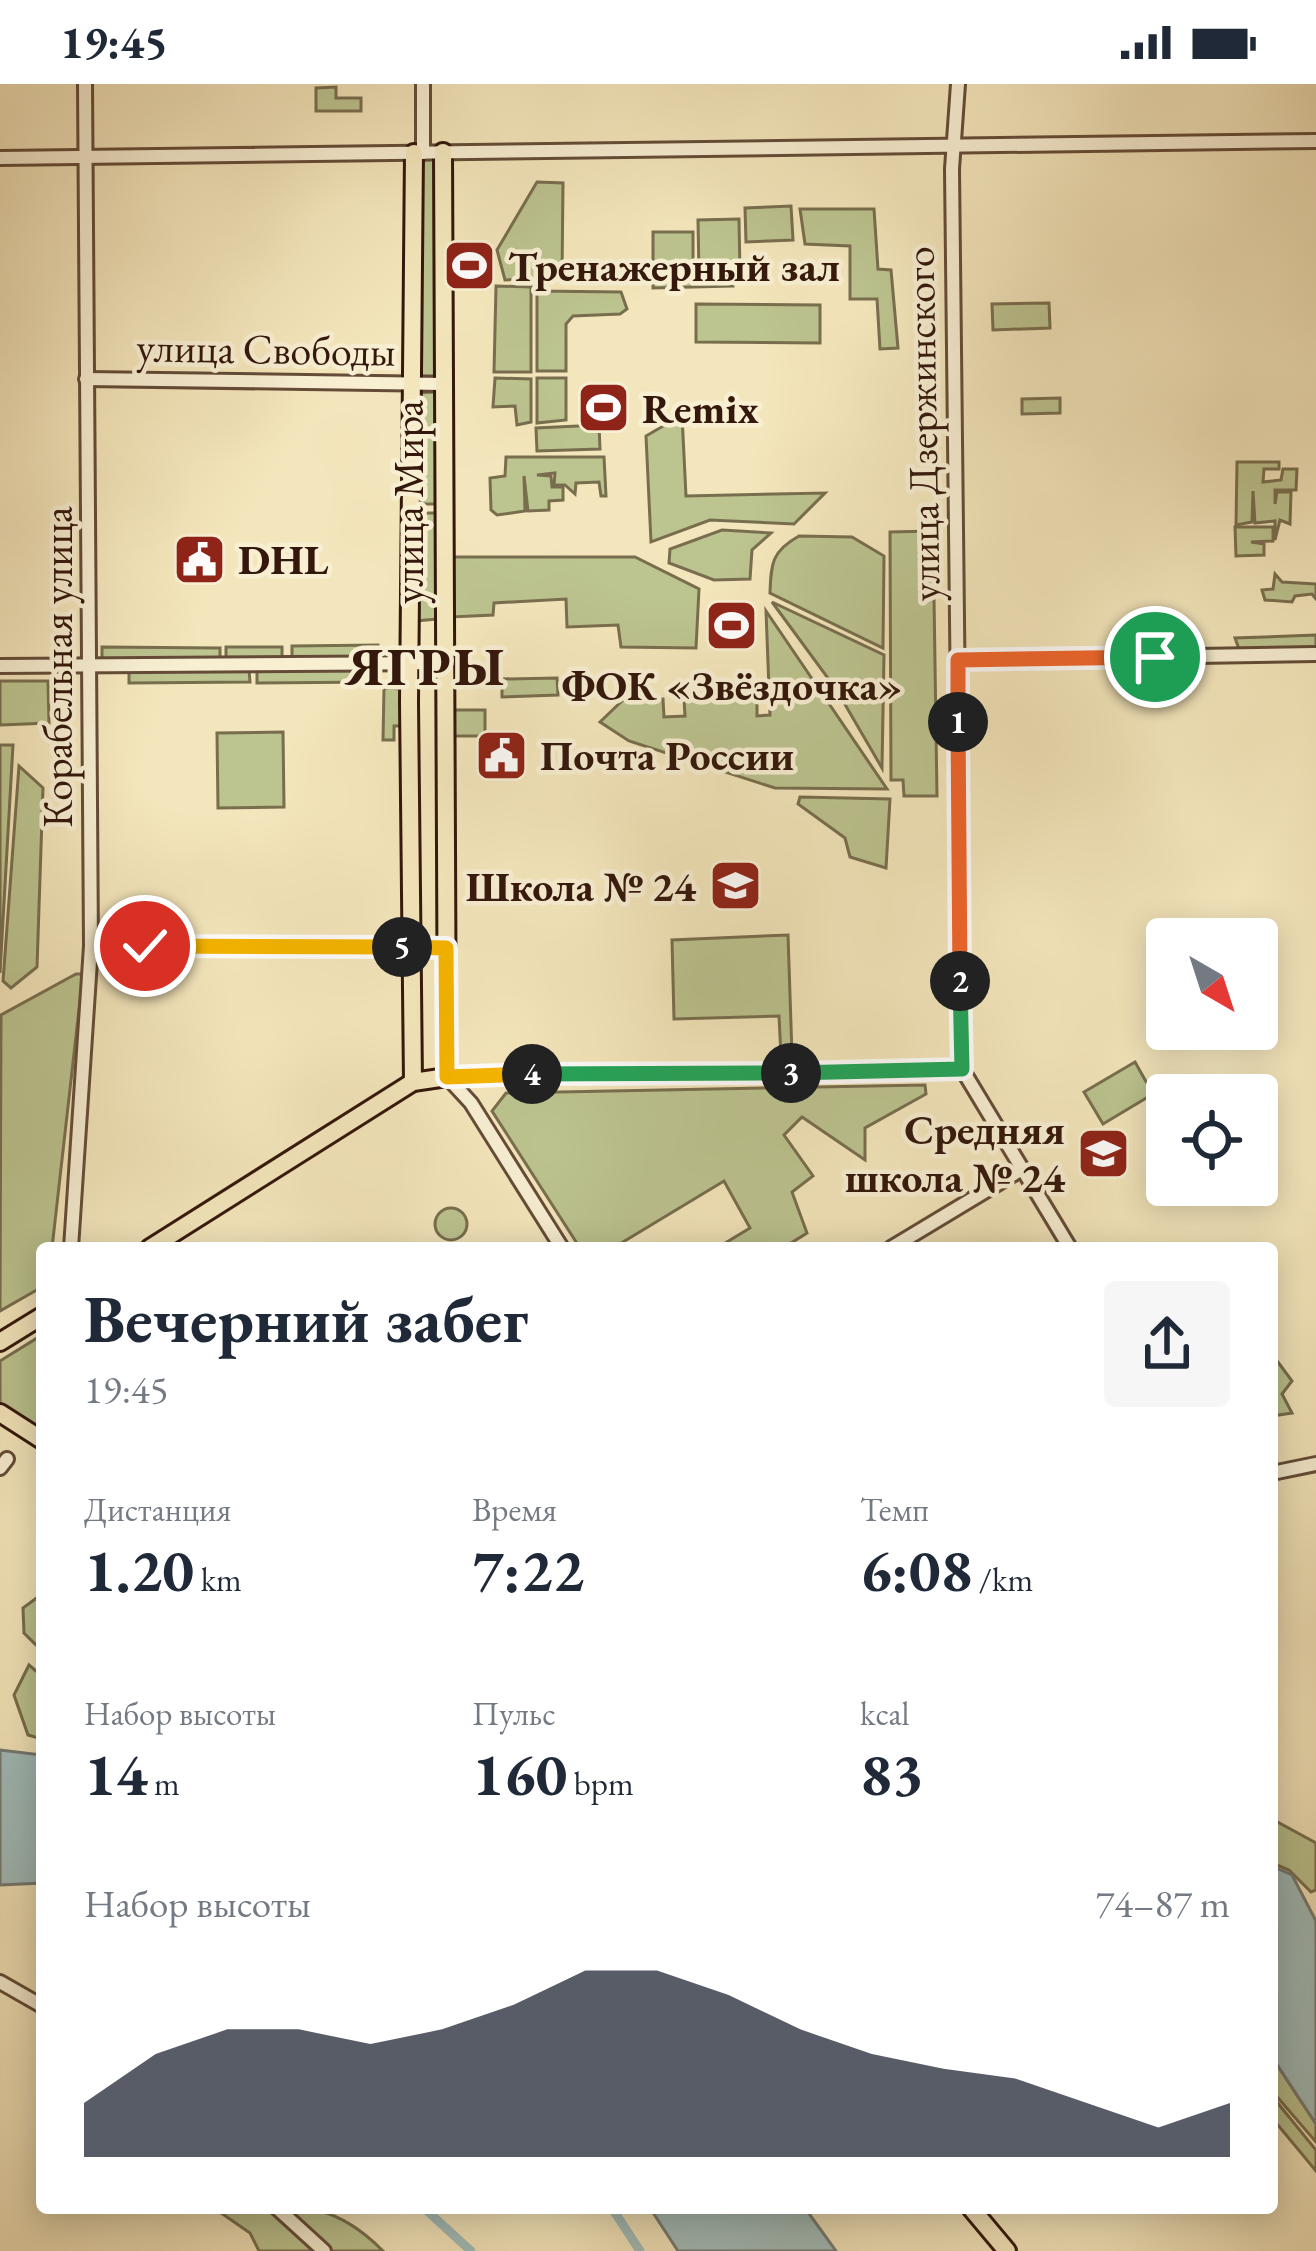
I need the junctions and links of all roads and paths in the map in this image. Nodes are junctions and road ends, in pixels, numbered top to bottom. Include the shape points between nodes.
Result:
1 (85, 84) edge
2 (423, 84) edge
3 (958, 84) edge
4 (1316, 141) edge
5 (958, 145) junction
6 (443, 152) junction
7 (418, 153) junction
8 (85, 157) junction
9 (0, 158) edge
10 (86, 379) junction
11 (413, 384) junction
12 (444, 384) junction
13 (1316, 654) edge
14 (958, 660) junction
15 (444, 663) junction
16 (90, 664) junction
17 (411, 664) junction
18 (0, 666) edge
19 (92, 946) junction
20 (411, 947) junction
21 (446, 948) junction
22 (962, 1069) junction
23 (447, 1077) junction
24 (413, 1082) junction
25 (1022, 1169) junction
26 (71, 1242) edge
27 (160, 1242) edge
28 (558, 1242) edge
29 (901, 1242) edge
30 (1066, 1242) edge
31 (36, 1320) edge
32 (0, 1342) edge
33 (0, 1413) edge
34 (36, 1436) edge
35 (1316, 1464) edge
36 (1278, 1472) edge
37 (0, 1982) edge
38 (36, 2003) edge
39 (284, 2214) edge
40 (975, 2214) edge
41 (324, 2251) edge
42 (1007, 2251) edge

1 - 8 street, Корабельная улица
2 - 7 street, улица Мира
3 - 5 street, улица Дзержинского
4 - 5 street
5 - 6 street
5 - 14 street, улица Дзержинского
6 - 7 street
6 - 12 main road, улица Мира
7 - 8 street
7 - 11 main road, улица Мира
8 - 9 street
8 - 10 street, Корабельная улица
10 - 11 street, улица Свободы
10 - 16 street, Корабельная улица
11 - 12 street, улица Свободы
11 - 17 main road, улица Мира
12 - 15 main road, улица Мира
13 - 14 street
14 - 22 street, улица Дзержинского
15 - 17 street
15 - 21 main road, улица Мира
16 - 17 street
16 - 18 street
16 - 19 street, Корабельная улица
17 - 20 main road, улица Мира
19 - 20 street
19 - 26 street, Корабельная улица
20 - 21 street
20 - 24 main road, улица Мира
21 - 23 main road, улица Мира
22 - 23 street
22 - 25 street
23 - 24 main road
23 - 28 street
24 - 27 main road
25 - 29 street
25 - 30 street
31 - 32 main road
33 - 34 main road
35 - 36 street
37 - 38 street
39 - 41 street
40 - 42 main road

